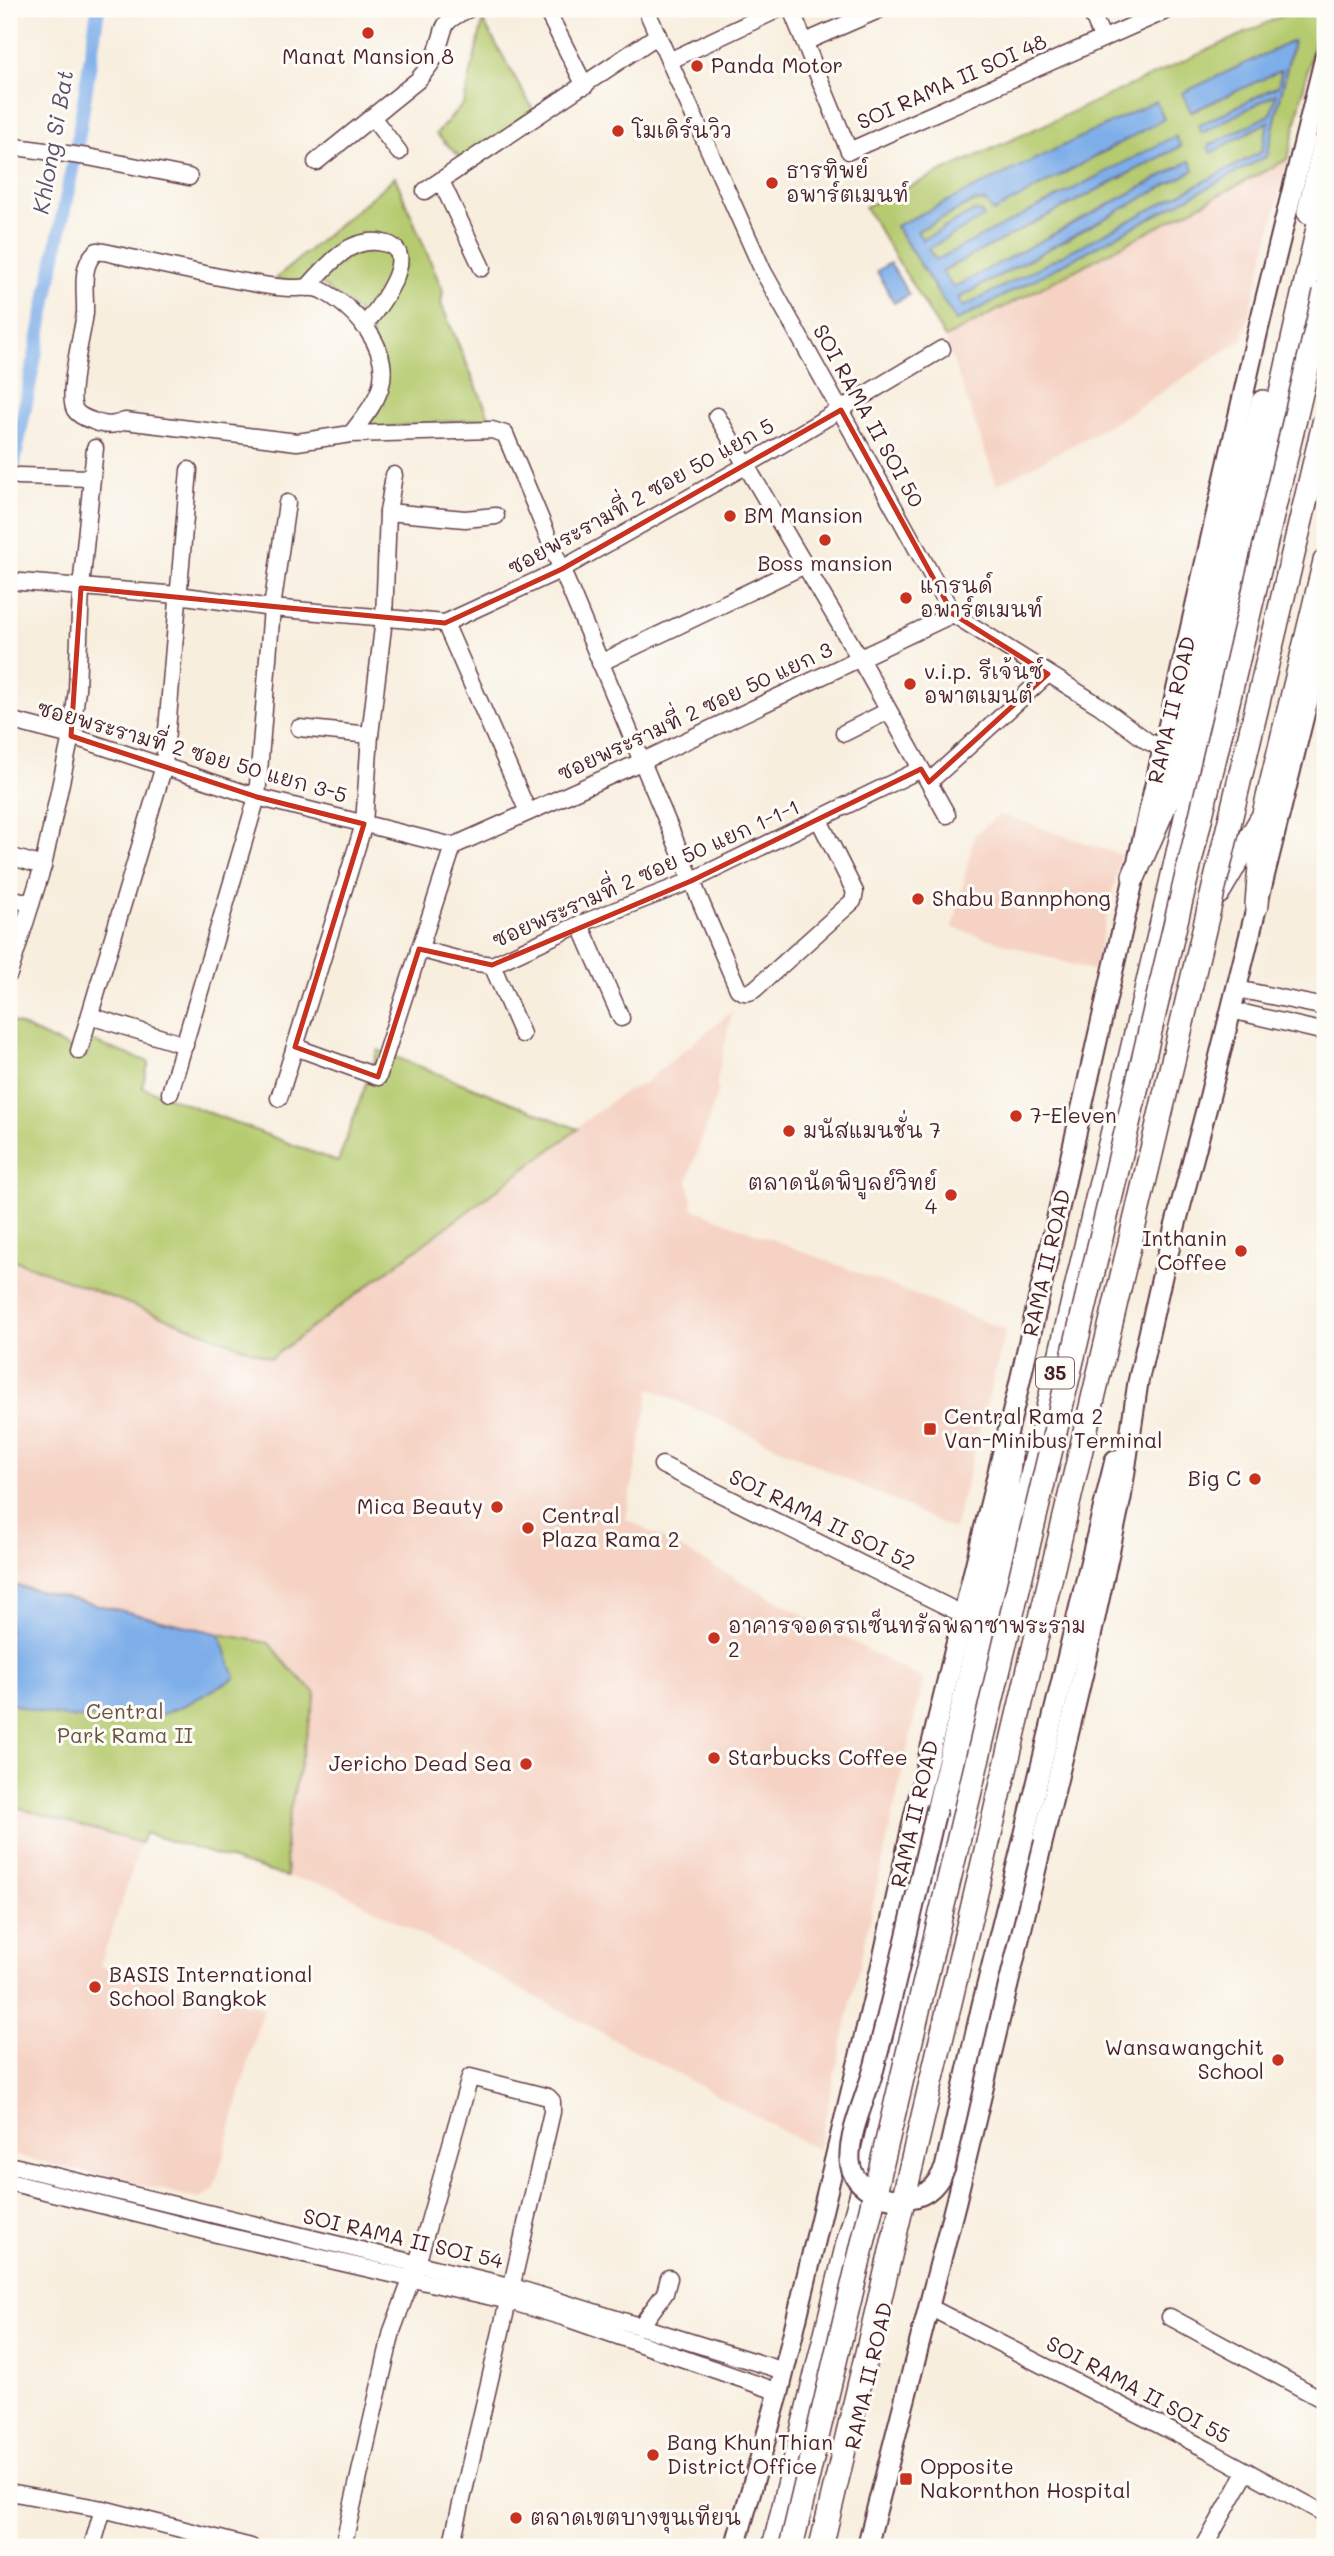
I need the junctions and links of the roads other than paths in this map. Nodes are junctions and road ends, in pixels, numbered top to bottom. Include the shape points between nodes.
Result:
1 (469, 9) edge
2 (546, 9) edge
3 (646, 9) edge
4 (779, 9) edge
5 (791, 9) edge
6 (881, 9) edge
7 (1090, 9) edge
8 (1170, 9) edge
9 (658, 35) junction
10 (1102, 37) junction
11 (805, 42) junction
12 (1325, 57) edge
13 (669, 61) junction
14 (585, 86) junction
15 (372, 117) junction
16 (1325, 145) edge
17 (9, 146) edge
18 (399, 152) dead end
19 (316, 162) dead end
20 (189, 177) dead end
21 (441, 181) junction
22 (425, 191) dead end
23 (1325, 197) edge
24 (482, 268) dead end
25 (307, 288) junction
26 (1325, 292) edge
27 (364, 326) junction
28 (942, 349) dead end
29 (841, 410) junction
30 (717, 416) dead end
31 (1325, 419) edge
32 (351, 433) junction
33 (1325, 446) edge
34 (96, 448) dead end
35 (747, 465) junction
36 (189, 470) dead end
37 (394, 475) dead end
38 (18, 476) dead end
39 (92, 478) junction
40 (287, 503) dead end
41 (388, 512) junction
42 (496, 516) dead end
43 (1325, 561) edge
44 (804, 565) junction
45 (562, 569) junction
46 (9, 581) edge
47 (81, 588) junction
48 (178, 596) junction
49 (272, 608) junction
50 (953, 614) junction
51 (384, 619) junction
52 (444, 623) junction
53 (1325, 631) edge
54 (860, 659) junction
55 (600, 663) junction
56 (1048, 674) junction
57 (888, 711) junction
58 (9, 720) edge
59 (299, 728) dead end
60 (844, 733) dead end
61 (370, 735) junction
62 (71, 736) junction
63 (1164, 749) junction
64 (642, 761) junction
65 (164, 766) junction
66 (925, 776) junction
67 (1170, 793) junction
68 (257, 797) junction
69 (528, 811) junction
70 (1264, 814) junction
71 (947, 815) dead end
72 (819, 820) junction
73 (364, 824) junction
74 (453, 846) junction
75 (9, 856) edge
76 (43, 866) junction
77 (1134, 876) junction
78 (691, 881) junction
79 (1171, 884) junction
80 (1218, 893) junction
81 (9, 897) edge
82 (31, 904) junction
83 (1257, 904) junction
84 (580, 924) junction
85 (419, 949) junction
86 (492, 965) junction
87 (10, 966) edge
88 (1237, 989) junction
89 (1325, 1007) edge
90 (1231, 1010) junction
91 (90, 1016) junction
92 (621, 1018) dead end
93 (1325, 1032) edge
94 (522, 1034) dead end
95 (184, 1045) junction
96 (295, 1047) junction
97 (79, 1051) dead end
98 (170, 1093) dead end
99 (279, 1098) dead end
100 (1138, 1382) junction
101 (1017, 1394) junction
102 (662, 1465) dead end
103 (962, 1614) junction
104 (9, 2165) edge
105 (9, 2182) edge
106 (92, 2184) junction
107 (87, 2202) junction
108 (417, 2264) junction
109 (668, 2278) dead end
110 (411, 2280) junction
111 (511, 2294) junction
112 (929, 2307) junction
113 (1170, 2317) dead end
114 (640, 2327) junction
115 (784, 2371) junction
116 (779, 2392) junction
117 (1325, 2401) edge
118 (1247, 2471) junction
119 (9, 2492) edge
120 (103, 2509) junction
121 (1325, 2514) edge
122 (92, 2547) edge
123 (251, 2547) edge
124 (342, 2547) edge
125 (451, 2547) edge
126 (735, 2547) edge
127 (774, 2547) edge
128 (791, 2547) edge
129 (821, 2547) edge
130 (829, 2547) edge
131 (867, 2547) edge
132 (1204, 2547) edge

1 - 15 street via 444,25 437,52 418,80
2 - 14 street
3 - 9 street, SOI RAMA II SOI 50
4 - 13 street
5 - 11 street, SOI RAMA II SOI 48
6 - 11 street
7 - 10 street
8 - 10 street, SOI RAMA II SOI 48
9 - 13 street, SOI RAMA II SOI 50
9 - 14 street
10 - 11 street, SOI RAMA II SOI 48 via 849,150
12 - 63 main road, RAMA II ROAD / 35
13 - 29 street, SOI RAMA II SOI 50 via 763,271
14 - 21 street
15 - 18 street
15 - 19 street
16 - 67 highway
17 - 20 street
21 - 22 street
21 - 24 street
23 - 79 highway, RAMA II ROAD / 35
25 - 27 street via 334,297
25 - 27 street via 347,249 366,242 392,245 399,256 397,275
25 - 32 street via 246,282 97,251 85,270 74,408 91,421 113,426 125,421 297,442
26 - 128 highway, bridge
27 - 32 street via 375,342 382,367 381,386
28 - 29 street, ซอยพระรามที่ 2 ซอย 50 แยก 5
29 - 35 street, ซอยพระรามที่ 2 ซอย 50 แยก 5
29 - 50 street, SOI RAMA II SOI 50
30 - 35 street
31 - 129 highway, bridge
32 - 45 street via 492,430 505,434
33 - 80 highway, RAMA II ROAD / 35
34 - 39 street
35 - 44 street
35 - 45 street, ซอยพระรามที่ 2 ซอย 50 แยก 5
36 - 48 street
37 - 41 street
38 - 39 street
39 - 47 street
40 - 49 street
41 - 42 street via 465,519
41 - 51 street
43 - 70 highway
44 - 54 street
44 - 55 street
45 - 52 street, ซอยพระรามที่ 2 ซอย 50 แยก 5
45 - 55 street
46 - 47 street, ซอยพระรามที่ 2 ซอย 50 แยก 5
47 - 48 street, ซอยพระรามที่ 2 ซอย 50 แยก 5
47 - 62 street
48 - 49 street, ซอยพระรามที่ 2 ซอย 50 แยก 5
48 - 65 street
49 - 51 street, ซอยพระรามที่ 2 ซอย 50 แยก 5
49 - 68 street
50 - 54 street, ซอยพระรามที่ 2 ซอย 50 แยก 3
50 - 56 street, SOI RAMA II SOI 50
51 - 52 street, ซอยพระรามที่ 2 ซอย 50 แยก 5
51 - 61 street
52 - 69 street
53 - 83 main road, RAMA II ROAD
54 - 57 street
54 - 64 street, ซอยพระรามที่ 2 ซอย 50 แยก 3
55 - 64 street
56 - 63 street, SOI RAMA II SOI 50
56 - 66 street, ซอยพระรามที่ 2 ซอย 50 แยก 1-1-1
57 - 60 street
57 - 66 street
58 - 62 street, ซอยพระรามที่ 2 ซอย 50 แยก 3-5
59 - 61 street
61 - 73 street
62 - 65 street, ซอยพระรามที่ 2 ซอย 50 แยก 3-5
62 - 76 street
63 - 77 main road, RAMA II ROAD / 35
64 - 69 street, ซอยพระรามที่ 2 ซอย 50 แยก 3
64 - 78 street
65 - 68 street, ซอยพระรามที่ 2 ซอย 50 แยก 3-5
65 - 91 street
66 - 71 street
66 - 72 street, ซอยพระรามที่ 2 ซอย 50 แยก 1-1-1
67 - 77 highway
67 - 79 highway
68 - 73 street, ซอยพระรามที่ 2 ซอย 50 แยก 3-5
68 - 95 street
69 - 74 street, ซอยพระรามที่ 2 ซอย 50 แยก 3
70 - 80 highway
70 - 83 highway
72 - 78 street, ซอยพระรามที่ 2 ซอย 50 แยก 1-1-1
72 - 78 street via 855,892 853,901 750,992 738,989
73 - 74 street, ซอยพระรามที่ 2 ซอย 50 แยก 3-5
73 - 96 street
74 - 85 street
75 - 76 street
76 - 82 street
77 - 101 main road, RAMA II ROAD / 35
78 - 84 street, ซอยพระรามที่ 2 ซอย 50 แยก 1-1-1
79 - 127 highway, RAMA II ROAD / 35 via 875,2144
80 - 130 highway, RAMA II ROAD / 35
81 - 82 street
82 - 87 street
83 - 88 main road, RAMA II ROAD
84 - 86 street, ซอยพระรามที่ 2 ซอย 50 แยก 1-1-1
84 - 92 street
85 - 86 street, ซอยพระรามที่ 2 ซอย 50 แยก 1-1-1
85 - 96 street via 378,1077
86 - 94 street
88 - 89 street
88 - 90 main road, RAMA II ROAD
90 - 93 street
90 - 100 main road, RAMA II ROAD
91 - 95 street
91 - 97 street
95 - 98 street
96 - 99 street
100 - 101 main road, bridge via 1115,1456 945,2168 928,2192 903,2200 869,2190 853,2173 851,2151 937,1807 1007,1499
100 - 112 main road, RAMA II ROAD via 1121,1498 1083,1673
101 - 103 main road, RAMA II ROAD / 35
102 - 103 street, SOI RAMA II SOI 52
103 - 115 main road, RAMA II ROAD / 35
104 - 106 street, SOI RAMA II SOI 54
105 - 107 street, SOI RAMA II SOI 54
106 - 107 street
106 - 108 street, SOI RAMA II SOI 54
107 - 110 street, SOI RAMA II SOI 54
108 - 110 street
108 - 111 street, SOI RAMA II SOI 54
108 - 111 street via 470,2077 537,2092 552,2101 552,2112
109 - 114 street via 665,2293
110 - 111 street, SOI RAMA II SOI 54
110 - 124 street via 392,2331
111 - 114 street, SOI RAMA II SOI 54
111 - 116 street, SOI RAMA II SOI 54
111 - 125 street
112 - 118 street, SOI RAMA II SOI 55
112 - 131 main road, RAMA II ROAD
113 - 117 street
114 - 115 street, SOI RAMA II SOI 54
115 - 116 main road, RAMA II ROAD / 35
116 - 126 main road, RAMA II ROAD / 35
118 - 121 street, SOI RAMA II SOI 55
118 - 132 street
119 - 120 street
120 - 122 street
120 - 123 street

